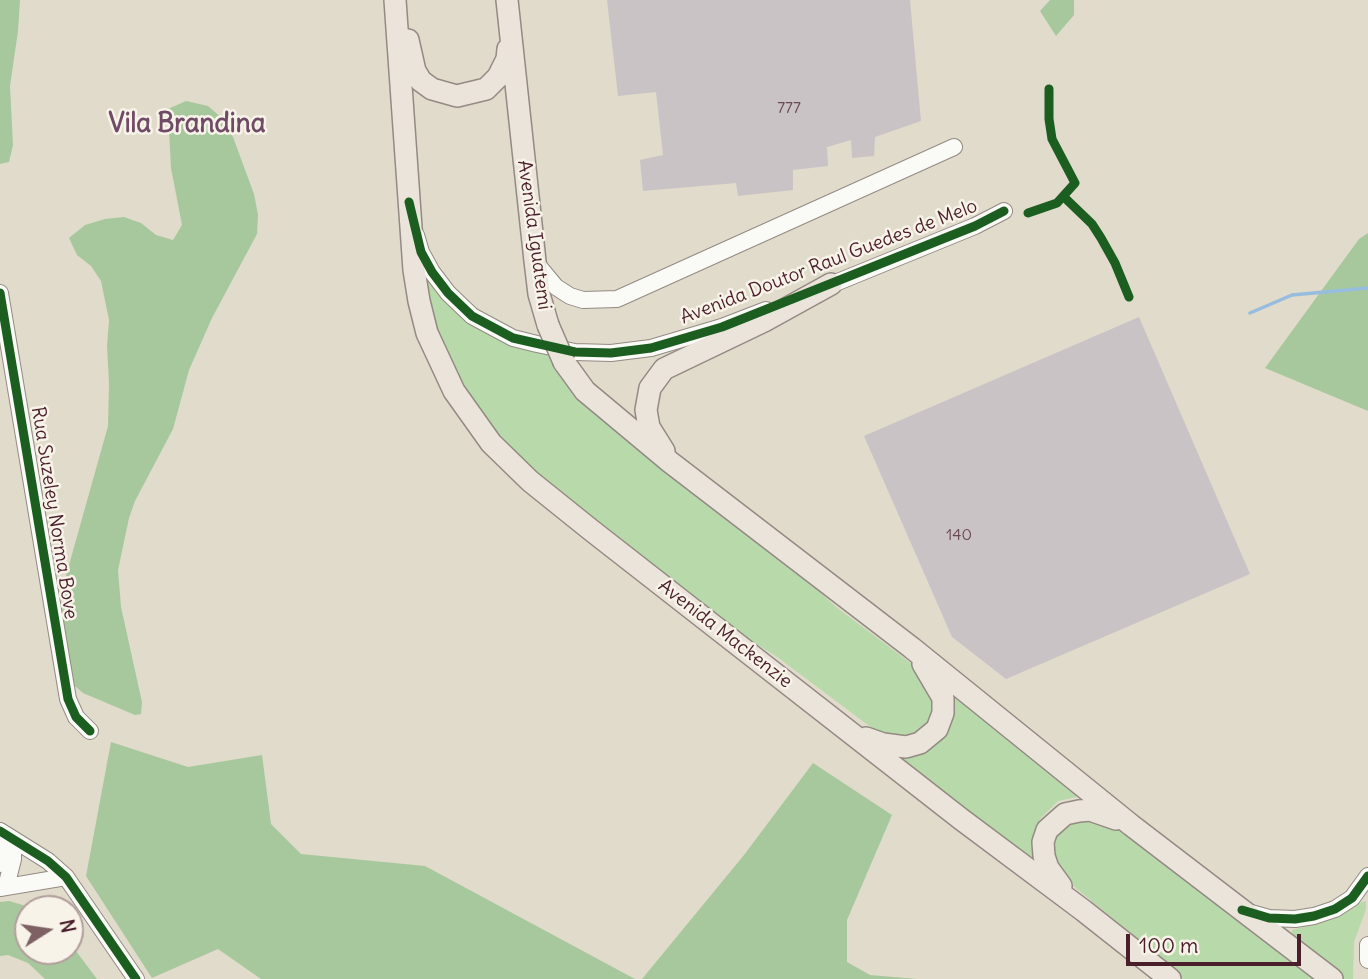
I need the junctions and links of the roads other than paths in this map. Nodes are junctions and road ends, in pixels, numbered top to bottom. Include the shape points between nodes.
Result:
1 (395, 0) edge
2 (403, 0) edge
3 (507, 0) edge
4 (509, 26) junction
5 (954, 147) dead end
6 (409, 202) junction
7 (1004, 211) dead end
8 (534, 261) junction
9 (831, 284) junction
10 (0, 293) edge
11 (670, 462) junction
12 (912, 648) junction
13 (90, 731) dead end
14 (851, 732) junction
15 (1131, 825) junction
16 (4, 840) edge
17 (0, 863) edge
18 (1368, 876) edge
19 (66, 877) junction
20 (3, 888) edge
21 (1241, 910) junction
22 (1084, 911) junction
23 (1368, 945) edge
24 (1368, 960) edge
25 (136, 979) edge
26 (1170, 979) edge
27 (1332, 979) edge

1 - 6 main road
2 - 4 main road via 415,71 421,81 441,93 457,96 486,89 507,60
3 - 4 main road, Avenida Iguatemi
4 - 8 main road, Avenida Iguatemi
5 - 8 street via 617,299 570,296
6 - 9 street, Avenida Doutor Raul Guedes de Melo via 427,262 448,293 472,316 513,338 575,352 651,348 722,327
6 - 14 main road, Avenida Mackenzie via 414,270 427,332 454,391 491,443 530,481
7 - 9 street, Avenida Doutor Raul Guedes de Melo
8 - 11 main road, Avenida Iguatemi, bridge via 548,325 564,362 585,391
9 - 11 main road via 664,369 650,388 646,410 649,427
10 - 13 street, Rua Suzeley Norma Bove via 68,698 76,717
11 - 12 main road
12 - 14 main road via 943,698 937,729 920,743 905,747
12 - 15 main road
14 - 22 main road, Avenida Mackenzie
15 - 21 main road
15 - 22 main road via 1079,810 1065,814 1047,830 1043,842 1048,868
16 - 17 street
16 - 19 street via 48,861
16 - 20 street via 13,859
18 - 21 street via 1352,898 1314,916 1269,918
19 - 20 street
19 - 25 street
21 - 27 main road
22 - 26 main road, Avenida Mackenzie
23 - 24 street

